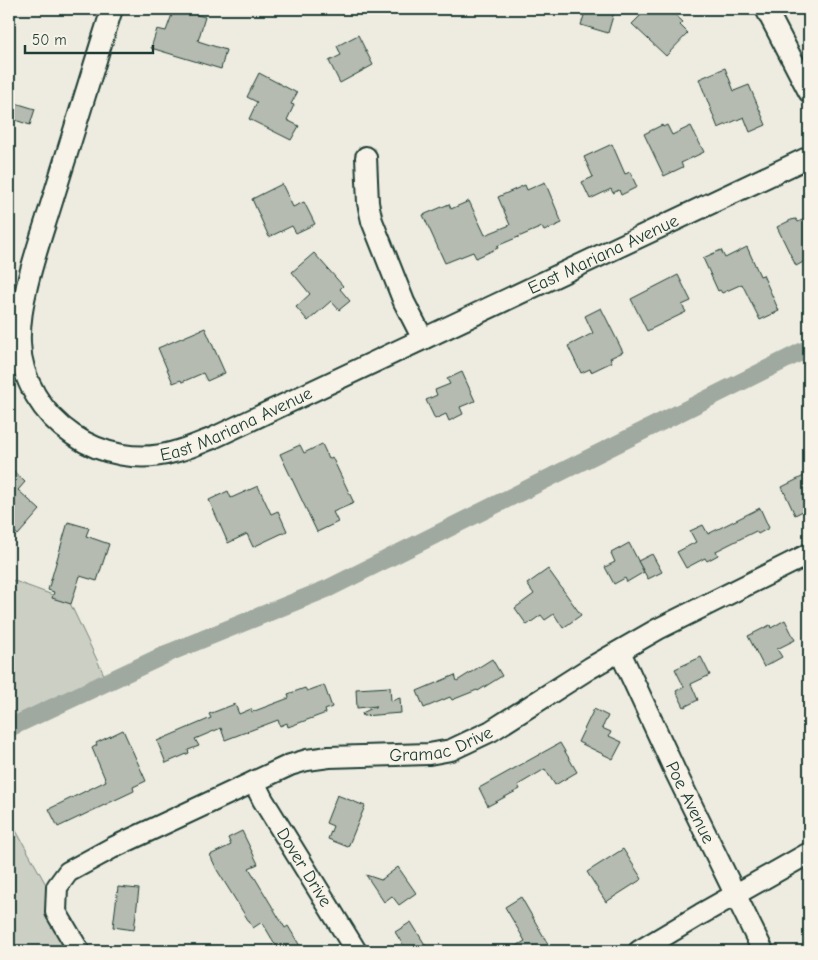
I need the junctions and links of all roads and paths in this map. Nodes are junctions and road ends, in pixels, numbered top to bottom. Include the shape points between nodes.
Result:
1 (112, 9) edge
2 (766, 9) edge
3 (809, 92) edge
4 (366, 157) dead end
5 (809, 157) edge
6 (423, 339) junction
7 (809, 554) edge
8 (620, 652) junction
9 (254, 782) junction
10 (809, 853) edge
11 (735, 895) junction
12 (79, 951) edge
13 (356, 951) edge
14 (639, 951) edge
15 (763, 951) edge

1 - 6 street, East Mariana Avenue via 22,305 20,345 24,366 38,400 50,415 81,440 107,451 133,456 173,453 231,430
2 - 3 street
4 - 6 street via 367,196 372,221 404,302
5 - 6 street, East Mariana Avenue
7 - 8 street, Gramac Drive via 658,629
8 - 9 street, Gramac Drive via 491,731 451,750 307,760
8 - 11 street, Poe Avenue
9 - 12 street, Gramac Drive via 68,872 57,887 56,912
9 - 13 street, Dover Drive
10 - 11 street
11 - 14 street
11 - 15 street, Poe Avenue

